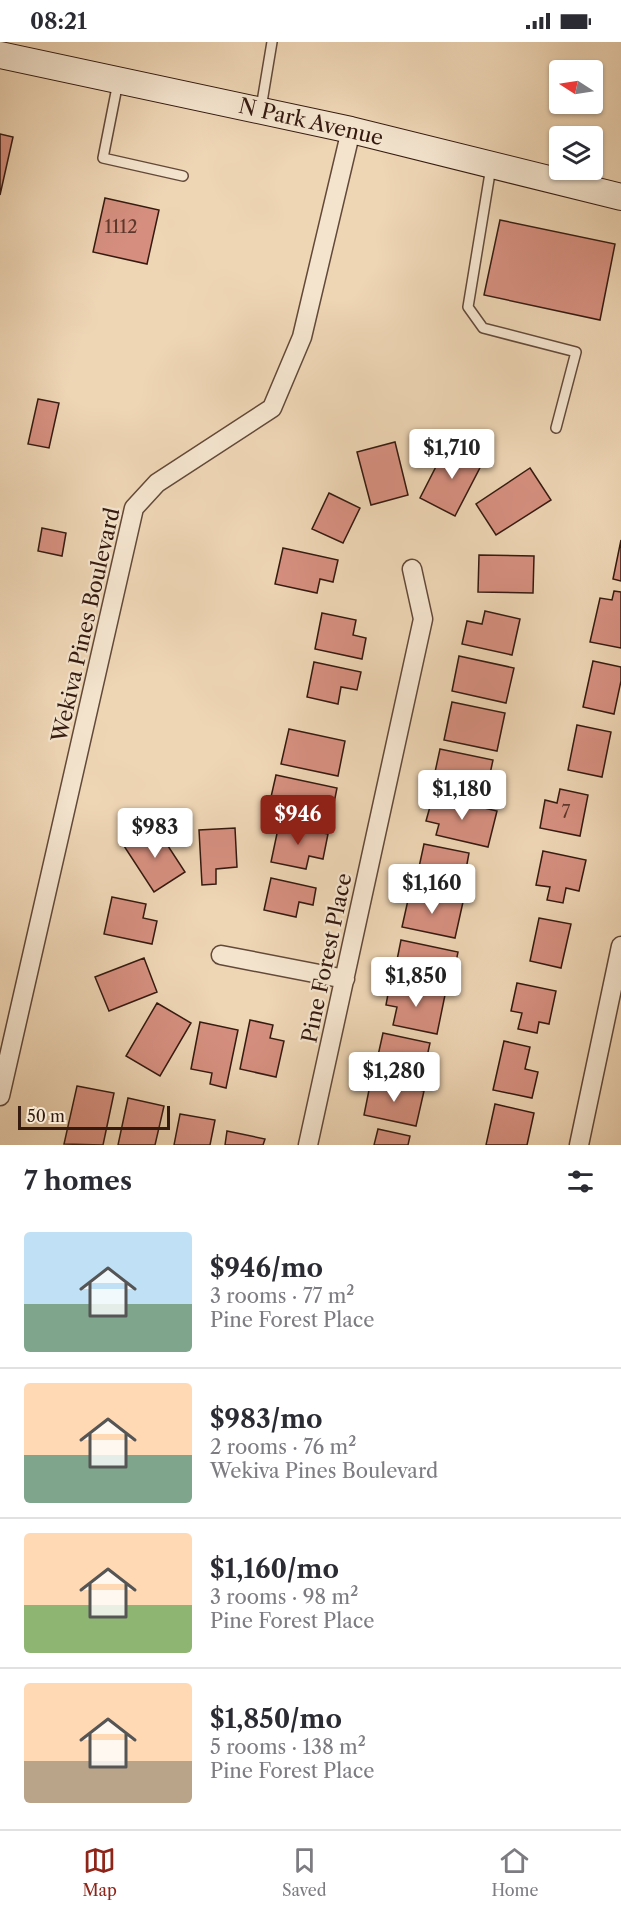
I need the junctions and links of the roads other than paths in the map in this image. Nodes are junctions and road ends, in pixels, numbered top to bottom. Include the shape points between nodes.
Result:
1 (272, 42) edge
2 (13, 55) edge
3 (118, 80) junction
4 (260, 111) junction
5 (351, 130) junction
6 (492, 165) junction
7 (183, 176) dead end
8 (621, 197) edge
9 (556, 428) dead end
10 (412, 569) dead end
11 (621, 946) edge
12 (221, 955) dead end
13 (345, 979) junction
14 (0, 1096) edge
15 (308, 1145) edge
16 (579, 1145) edge

1 - 4 lane
2 - 3 main road, N Park Avenue
3 - 4 main road, N Park Avenue
3 - 7 lane via 102,158
4 - 5 main road, N Park Avenue
5 - 6 main road, N Park Avenue
5 - 14 street, Wekiva Pines Boulevard via 302,337 272,408 157,483 134,508
6 - 8 main road, N Park Avenue
6 - 9 lane via 468,307 483,328 576,352
10 - 13 street, Pine Forest Place via 423,619
11 - 16 street
12 - 13 street
13 - 15 street, Pine Forest Place

